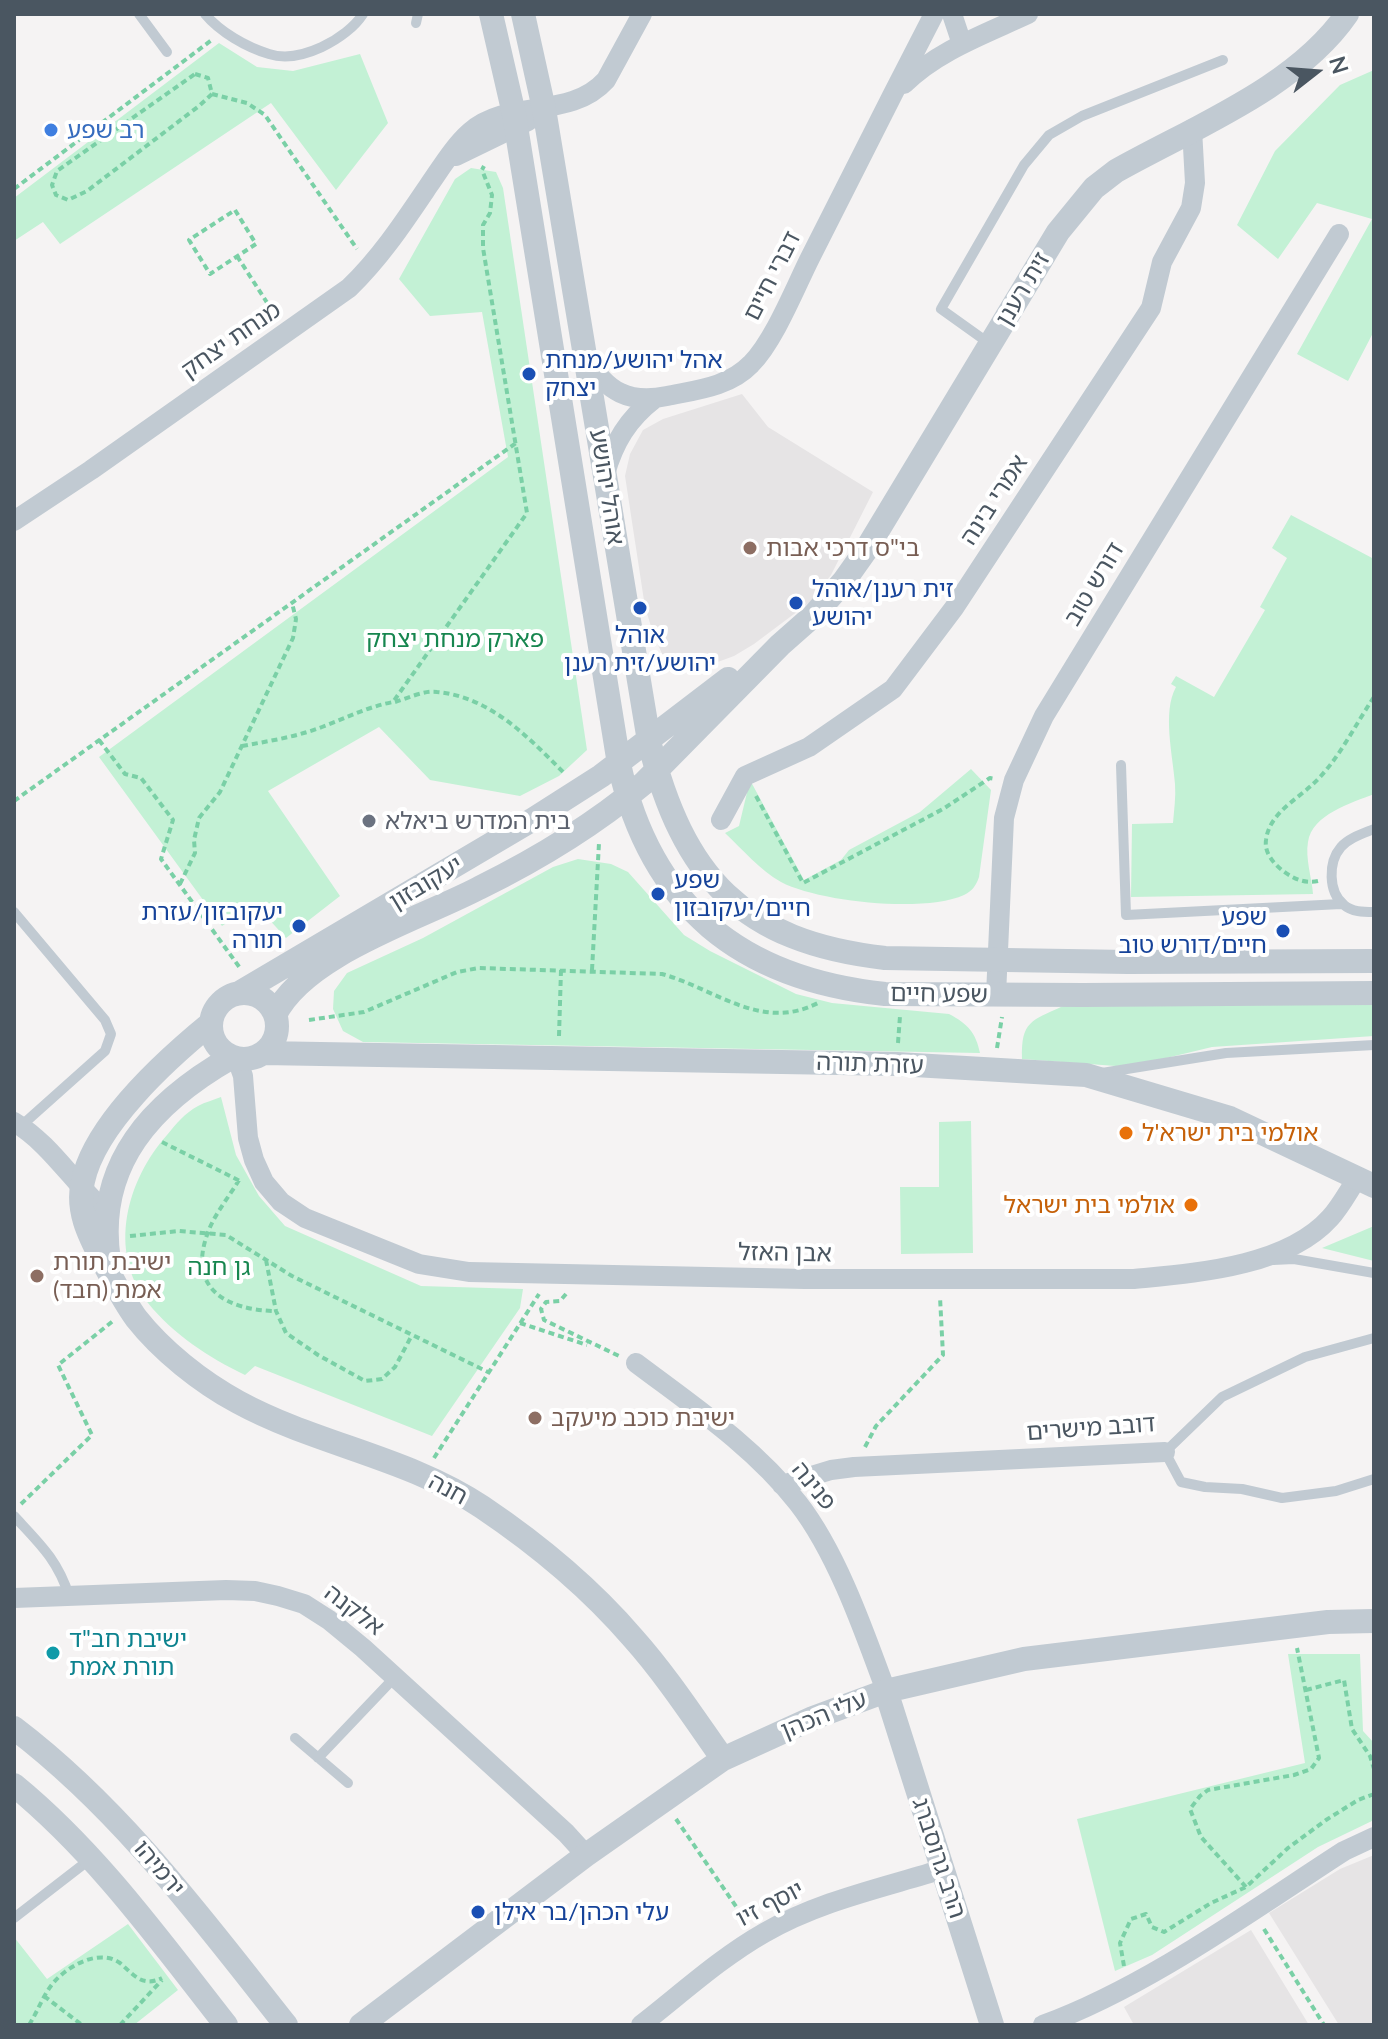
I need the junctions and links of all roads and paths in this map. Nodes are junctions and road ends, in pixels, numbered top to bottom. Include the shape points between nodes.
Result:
1 (139, 14) edge
2 (205, 14) edge
3 (363, 14) edge
4 (491, 14) edge
5 (523, 14) edge
6 (642, 14) edge
7 (934, 14) edge
8 (952, 14) edge
9 (1028, 14) edge
10 (1347, 14) edge
11 (225, 31) junction
12 (962, 44) junction
13 (167, 52) dead end
14 (1223, 60) dead end
15 (212, 94) junction
16 (544, 109) junction
17 (113, 115) junction
18 (882, 116) junction
19 (516, 121) junction
20 (123, 125) junction
21 (1192, 129) junction
22 (488, 156) dead end
23 (14, 189) edge
24 (1339, 234) dead end
25 (237, 256) junction
26 (370, 268) junction
27 (286, 333) junction
28 (990, 344) junction
29 (585, 353) junction
30 (654, 399) junction
31 (516, 443) junction
32 (605, 475) junction
33 (14, 521) edge
34 (292, 603) junction
35 (780, 645) junction
36 (1374, 697) edge
37 (393, 702) junction
38 (99, 740) junction
39 (649, 741) junction
40 (242, 746) junction
41 (619, 764) junction
42 (1121, 765) dead end
43 (657, 771) junction
44 (745, 776) junction
45 (1014, 780) junction
46 (574, 782) dead end
47 (626, 798) junction
48 (14, 801) edge
49 (721, 820) dead end
50 (600, 829) dead end
51 (1374, 829) edge
52 (1332, 878) junction
53 (180, 884) junction
54 (1341, 904) junction
55 (14, 912) edge
56 (1374, 912) edge
57 (997, 960) junction
58 (1374, 961) edge
59 (561, 970) junction
60 (592, 971) junction
61 (243, 985) junction
62 (845, 988) junction
63 (1374, 993) edge
64 (901, 994) junction
65 (1000, 995) junction
66 (275, 1018) junction
67 (309, 1020) dead end
68 (211, 1023) junction
69 (1374, 1045) edge
70 (248, 1056) junction
71 (345, 1056) junction
72 (559, 1058) junction
73 (897, 1064) junction
74 (995, 1068) junction
75 (1086, 1075) junction
76 (17, 1124) edge
77 (142, 1132) junction
78 (239, 1180) junction
79 (1366, 1181) edge
80 (82, 1191) junction
81 (281, 1202) junction
82 (106, 1212) junction
83 (207, 1233) junction
84 (105, 1239) junction
85 (266, 1260) junction
86 (1251, 1260) junction
87 (1374, 1273) edge
88 (559, 1275) junction
89 (939, 1279) junction
90 (125, 1300) junction
91 (276, 1311) junction
92 (520, 1323) junction
93 (412, 1335) junction
94 (1374, 1338) edge
95 (605, 1351) junction
96 (636, 1363) joint
97 (490, 1373) junction
98 (1165, 1452) junction
99 (854, 1467) junction
100 (423, 1475) junction
101 (1374, 1479) edge
102 (782, 1485) junction
103 (14, 1513) edge
104 (69, 1596) junction
105 (14, 1598) edge
106 (1374, 1621) edge
107 (1292, 1626) junction
108 (395, 1677) junction
109 (1306, 1690) junction
110 (886, 1691) junction
111 (14, 1728) edge
112 (295, 1738) dead end
113 (318, 1758) junction
114 (723, 1759) junction
115 (1374, 1769) edge
116 (348, 1783) dead end
117 (14, 1785) edge
118 (1374, 1794) edge
119 (663, 1801) junction
120 (1374, 1837) edge
121 (586, 1855) junction
122 (91, 1858) junction
123 (943, 1869) junction
124 (1246, 1887) junction
125 (1253, 1909) junction
126 (14, 1918) edge
127 (757, 1937) junction
128 (1130, 1985) junction
129 (44, 1996) junction
130 (29, 2025) edge
131 (82, 2025) edge
132 (120, 2025) edge
133 (226, 2025) edge
134 (286, 2025) edge
135 (361, 2025) edge
136 (641, 2025) edge
137 (992, 2025) edge
138 (1043, 2025) edge
139 (1324, 2025) edge

1 - 13 lane
2 - 11 lane
3 - 11 lane via 355,27 330,44 299,54 271,56
4 - 19 street, אוהל יהושע
5 - 16 street, אוהל יהושע
6 - 16 street, מנחת יצחק via 598,88 575,102
7 - 18 street, דברי חיים
8 - 12 street
9 - 12 street, דברי חיים
10 - 21 street, זית רענן via 1291,70
11 - 17 path
12 - 18 street, דברי חיים via 922,66
14 - 28 lane via 1082,116 1049,135 1024,165 941,309
15 - 20 path via 208,78 195,74
15 - 20 path via 87,191 68,200 56,195 52,185 57,171
15 - 26 path via 247,103 265,115
16 - 19 street, מנחת יצחק
16 - 29 street, אוהל יהושע
17 - 20 path
17 - 23 path
18 - 30 street, דברי חיים via 792,295 751,364 716,385
19 - 26 street, מנחת יצחק via 481,124 468,133
19 - 41 street, אוהל יהושע
21 - 28 street, זית רענן via 1094,188 1058,232
21 - 44 street, אמרי בינה via 1191,208 1162,262 1151,308 954,608 893,689 809,747
22 - 31 path via 482,170 492,205 483,225 483,248
24 - 45 street, דורש טוב via 1044,716
25 - 25 path via 256,244 235,210 189,240 210,274
25 - 27 path
26 - 27 street, מנחת יצחק
27 - 33 street, מנחת יצחק
28 - 35 street, זית רענן via 866,550 814,615
29 - 30 street, דברי חיים via 599,377 619,394
29 - 32 street, אוהל יהושע
30 - 32 street via 624,428
31 - 34 path
31 - 37 path via 527,513
32 - 39 street, אוהל יהושע
34 - 38 path
34 - 40 path via 293,638
35 - 39 street, זית רענן
35 - 43 street, זית רענן
36 - 52 path via 1328,767 1290,801 1265,841 1270,860 1285,873 1307,883
37 - 40 path via 365,707 285,738
37 - 46 path via 435,691 472,700 519,728
38 - 48 path
38 - 53 path via 125,774 141,778 173,820 161,859
39 - 41 street, יעקובזון
39 - 43 street, אוהל יהושע
40 - 53 path via 220,792 199,818 195,853
41 - 47 street, שפע חיים
41 - 61 street, יעקובזון via 532,820
42 - 54 lane via 1126,915
43 - 47 street, יעקובזון
43 - 57 street, שפע חיים via 671,814 700,865 730,899 767,925 849,954
44 - 45 path via 803,883 943,809 990,778
44 - 49 street
45 - 57 street, דורש טוב via 1004,818
47 - 62 street, שפע חיים via 657,865 716,933 780,969
47 - 66 street, יעקובזון via 481,887 326,963 284,998
50 - 60 path
51 - 52 lane via 1339,849
52 - 54 lane
53 - 61 path
54 - 56 lane
55 - 76 lane via 105,1020 111,1034 105,1051
57 - 58 street, שפע חיים
57 - 65 street, דורש טוב
59 - 60 path
59 - 67 path via 468,970 364,1012
59 - 72 path
60 - 62 path via 662,974 735,1004 777,1014 803,1011
61 - 66 street
61 - 68 street via 220,1003
62 - 64 street, שפע חיים
63 - 65 street, שפע חיים
64 - 65 street, שפע חיים
64 - 73 path
65 - 74 path
66 - 70 street via 273,1041
66 - 71 street, עזרת תורה via 310,1044
68 - 70 street via 216,1044
68 - 80 street, חנה via 127,1103 100,1141
69 - 75 lane via 1226,1053
70 - 71 street, עזרת תורה
70 - 77 street, חנה via 176,1093
70 - 81 street, אבן האזל via 243,1076 254,1160
71 - 72 street, עזרת תורה
72 - 73 street, עזרת תורה
73 - 74 street, עזרת תורה
74 - 75 street, עזרת תורה
75 - 79 street, עזרת תורה via 1230,1118
76 - 80 street via 49,1149
77 - 78 path
77 - 82 street, חנה via 110,1189
78 - 81 path
78 - 83 path
79 - 86 street, אבן האזל via 1330,1219 1283,1252
80 - 82 street
80 - 90 street, חנה via 87,1233
81 - 88 street, אבן האזל via 305,1218 419,1264 469,1272
82 - 84 street, חנה
83 - 84 path
83 - 85 path via 226,1235
83 - 91 path via 202,1262 218,1295 235,1306
84 - 90 street, חנה via 110,1269
85 - 91 path
85 - 93 path
86 - 87 lane via 1294,1259
86 - 89 street, אבן האזל via 1134,1279
88 - 89 street, אבן האזל
88 - 92 path
88 - 95 path via 567,1293 560,1301 546,1302 541,1309 544,1320
89 - 99 path via 943,1355 876,1426
90 - 100 street, חנה via 171,1353 237,1402
90 - 103 path via 58,1365 92,1435
91 - 93 path via 286,1333 365,1381 382,1379 395,1367
92 - 95 path
92 - 97 path
93 - 97 path
94 - 98 lane, דובב מישרים via 1305,1357 1222,1397
95 - 96 path
96 - 102 street, פנינה via 735,1438
97 - 100 path
98 - 99 street, דובב מישרים
98 - 101 lane via 1181,1482 1282,1498 1336,1491
99 - 102 street, דובב מישרים
100 - 114 street, חנה via 481,1507 594,1597 633,1638
102 - 110 street, פנינה via 819,1533 836,1566
103 - 104 lane via 53,1558
104 - 105 street, אלקנה
104 - 108 street, אלקנה via 226,1590 278,1596 329,1620
106 - 107 street, עלי הכהן
107 - 109 path
107 - 110 street, עלי הכהן via 1024,1659
108 - 113 lane
108 - 121 street, אלקנה
109 - 115 path via 1344,1680 1352,1729
109 - 124 path via 1319,1758 1311,1769 1208,1790 1190,1809 1201,1837
110 - 114 street, עלי הכהן
110 - 123 street, הרב גרוסברג
111 - 134 street, ירמיהו via 65,1769 140,1843
112 - 113 lane
113 - 116 lane
114 - 119 street, עלי הכהן
117 - 122 street, ירמיהו
118 - 124 path via 1326,1820
119 - 121 street, עלי הכהן
119 - 127 path
120 - 125 street
121 - 135 street, עלי הכהן
122 - 126 lane
122 - 133 street, ירמיהו
123 - 127 street, יוסף זיו via 831,1902
123 - 137 street, הרב גרוסברג
124 - 128 path via 1164,1932 1152,1927 1146,1914 1131,1919 1120,1943
125 - 128 street
125 - 139 path
127 - 136 street, יוסף זיו
128 - 138 street
129 - 130 path
129 - 131 path
129 - 132 path via 75,1963 105,1958 118,1962 135,1979 154,1982 165,1976

